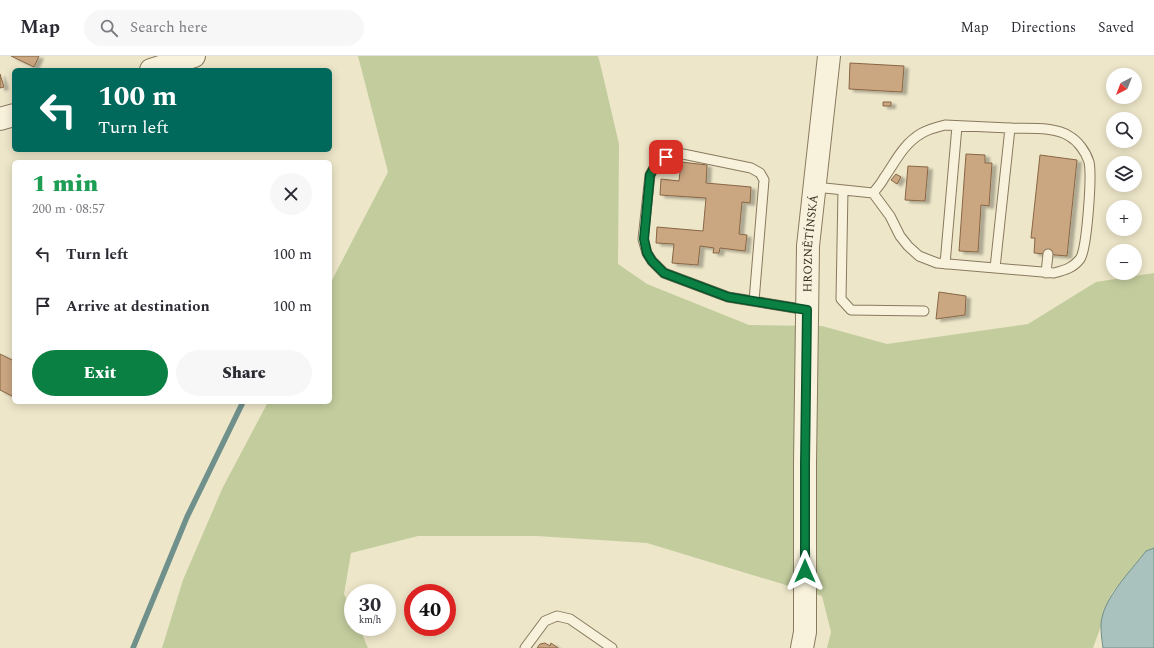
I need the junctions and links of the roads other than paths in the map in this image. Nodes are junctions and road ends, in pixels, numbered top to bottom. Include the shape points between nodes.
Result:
1 (194, 56) edge
2 (829, 56) edge
3 (157, 68) edge
4 (12, 116) edge
5 (0, 119) edge
6 (957, 126) junction
7 (1010, 128) junction
8 (814, 187) junction
9 (843, 190) junction
10 (873, 193) junction
11 (1048, 254) dead end
12 (945, 264) junction
13 (995, 268) junction
14 (1046, 272) junction
15 (754, 301) junction
16 (807, 310) junction
17 (924, 311) dead end
18 (525, 648) edge
19 (612, 648) edge
20 (802, 648) edge

1 - 3 street
2 - 8 street, HROZNĚTÍNSKÁ
4 - 5 street
6 - 7 lane
6 - 10 lane via 945,125 921,134 898,156
6 - 12 lane
7 - 13 lane
7 - 14 lane via 1059,131 1069,135 1083,149 1089,161 1091,178 1085,246 1081,258 1069,269 1054,273
8 - 9 lane
8 - 16 street, HROZNĚTÍNSKÁ via 808,246
9 - 10 lane
9 - 17 lane via 841,299 851,310
10 - 12 lane via 908,246 919,256
11 - 14 lane
12 - 13 lane
13 - 14 lane
15 - 15 lane via 728,297 664,273 647,253 644,239 650,175 666,157 683,154 751,168 760,173 764,180
15 - 16 lane
16 - 20 street, HROZNĚTÍNSKÁ via 805,632
18 - 19 lane via 546,621 557,616 570,619

